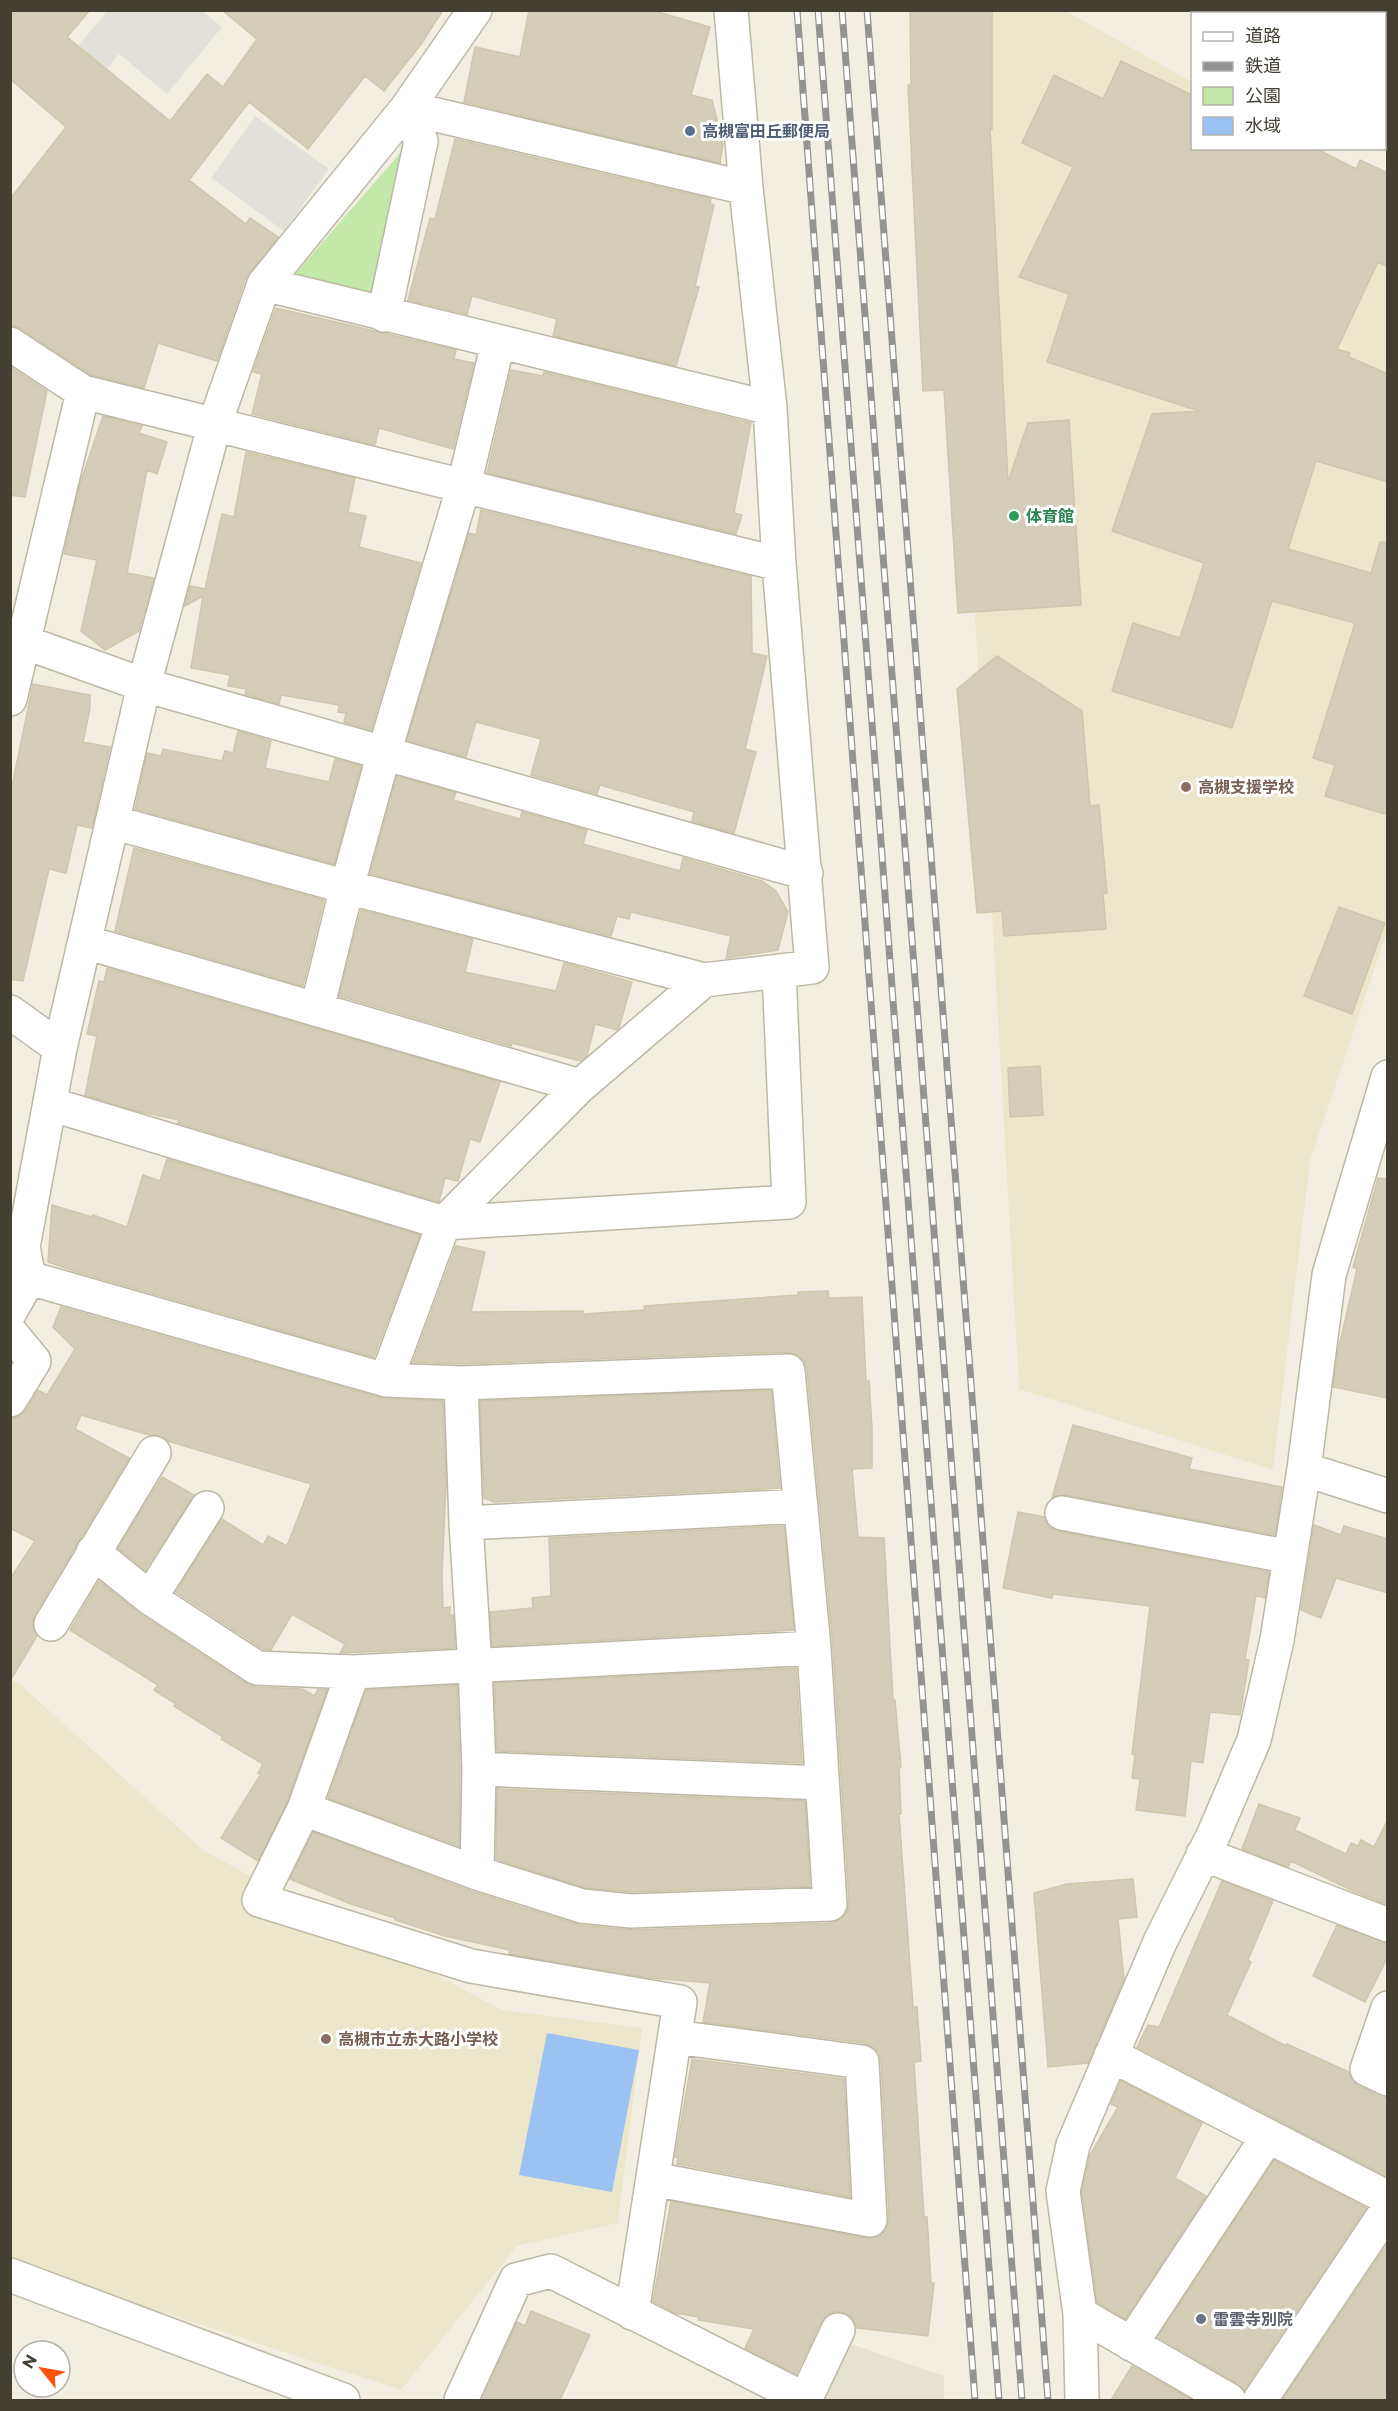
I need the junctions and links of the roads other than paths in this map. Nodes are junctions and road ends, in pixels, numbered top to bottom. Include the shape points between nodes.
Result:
1 (475, 10) edge
2 (731, 10) edge
3 (407, 108) junction
4 (746, 188) junction
5 (264, 284) junction
6 (384, 315) junction
7 (498, 343) junction
8 (10, 344) edge
9 (82, 392) junction
10 (770, 408) junction
11 (215, 423) junction
12 (464, 485) junction
13 (779, 564) junction
14 (18, 640) edge
15 (144, 685) junction
16 (10, 699) edge
17 (384, 753) junction
18 (112, 822) junction
19 (806, 873) junction
20 (347, 887) junction
21 (84, 942) junction
22 (779, 971) junction
23 (704, 980) junction
24 (317, 1009) junction
25 (10, 1012) edge
26 (60, 1048) junction
27 (1388, 1077) edge
28 (580, 1086) junction
29 (50, 1104) junction
30 (444, 1223) junction
31 (29, 1278) junction
32 (10, 1312) edge
33 (10, 1332) edge
34 (386, 1380) junction
35 (461, 1383) junction
36 (10, 1400) edge
37 (154, 1453) dead end
38 (1304, 1468) junction
39 (1388, 1496) edge
40 (801, 1506) junction
41 (207, 1508) dead end
42 (1062, 1513) dead end
43 (466, 1523) junction
44 (93, 1552) junction
45 (1290, 1557) junction
46 (150, 1598) junction
47 (51, 1624) dead end
48 (814, 1648) junction
49 (475, 1667) junction
50 (353, 1672) junction
51 (479, 1769) junction
52 (822, 1783) junction
53 (304, 1809) junction
54 (1203, 1854) junction
55 (477, 1873) junction
56 (1388, 1925) edge
57 (1388, 2008) edge
58 (675, 2037) junction
59 (1111, 2055) junction
60 (1388, 2079) edge
61 (1268, 2136) junction
62 (653, 2179) junction
63 (1388, 2198) edge
64 (1388, 2209) edge
65 (10, 2275) edge
66 (632, 2313) junction
67 (1080, 2314) junction
68 (838, 2330) dead end
69 (1131, 2344) junction
70 (343, 2400) edge
71 (461, 2400) edge
72 (806, 2400) edge
73 (1082, 2400) edge
74 (1229, 2400) edge
75 (1260, 2400) edge

1 - 3 street
2 - 4 street
3 - 4 street
3 - 5 street
3 - 6 street via 421,141
4 - 10 street
5 - 6 street
5 - 11 street
6 - 7 street
7 - 10 street
7 - 12 street
8 - 9 street
9 - 11 street
9 - 14 street
10 - 13 street
11 - 12 street
11 - 15 street
12 - 13 street
12 - 17 street
13 - 19 street
14 - 15 street
14 - 16 street
15 - 17 street
15 - 18 street
17 - 19 street
17 - 20 street
18 - 20 street
18 - 21 street
19 - 22 street via 812,967
20 - 23 street
20 - 24 street
21 - 24 street
21 - 26 street
22 - 23 street
22 - 30 street via 789,1202
23 - 28 street
24 - 28 street
25 - 26 street
26 - 29 street
27 - 38 street via 1329,1275
28 - 30 street
29 - 30 street
29 - 31 street via 23,1247
30 - 34 street
31 - 32 street
31 - 34 street
33 - 36 street via 34,1361
34 - 35 street
35 - 40 street via 788,1371
35 - 43 street
37 - 44 street
38 - 39 street
38 - 45 street
40 - 43 street
40 - 48 street
41 - 46 street
42 - 45 street
43 - 49 street
44 - 46 street
44 - 47 street
45 - 54 street via 1277,1640 1254,1740
46 - 50 street via 257,1668
48 - 49 street
48 - 52 street
49 - 50 street
49 - 51 street
50 - 53 street
51 - 52 street
51 - 55 street
52 - 55 street via 830,1904 631,1911 582,1906
53 - 55 street
53 - 58 street via 260,1900 471,1966 680,2002
54 - 56 street
54 - 59 street
57 - 60 street via 1366,2070
58 - 62 street
58 - 62 street via 862,2062 870,2220
59 - 61 street
59 - 67 street via 1073,2145 1063,2191
61 - 63 street
61 - 69 street
62 - 66 street
64 - 75 street
65 - 70 street
66 - 71 street via 550,2271 516,2280
66 - 72 street
67 - 69 street
67 - 73 street
68 - 72 street
69 - 74 street

